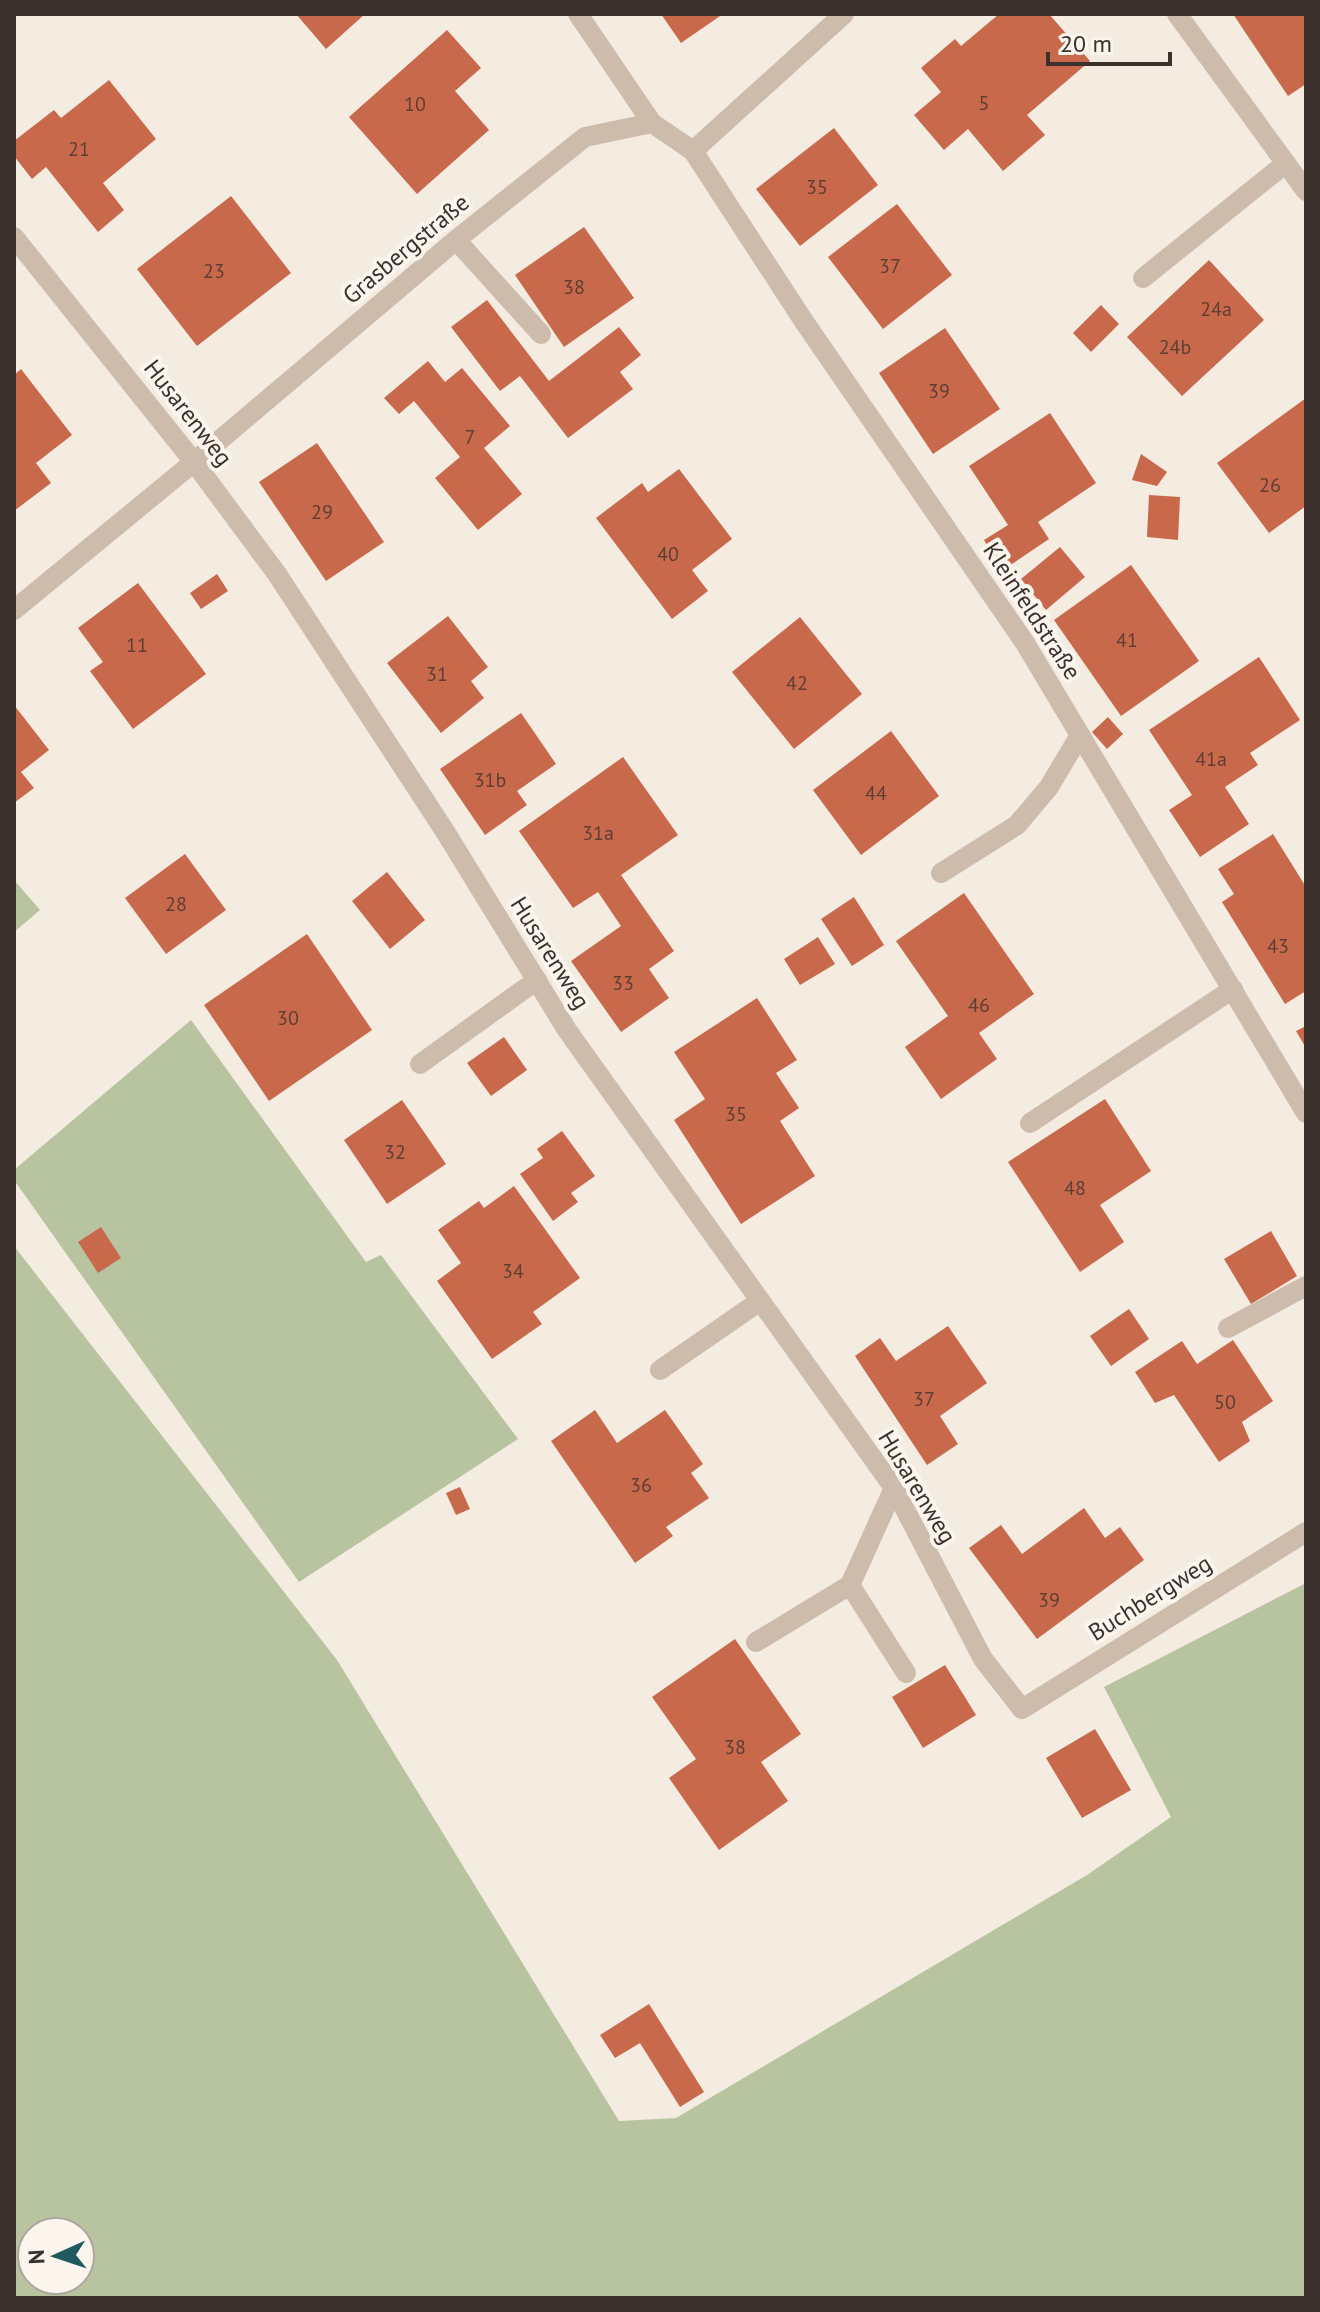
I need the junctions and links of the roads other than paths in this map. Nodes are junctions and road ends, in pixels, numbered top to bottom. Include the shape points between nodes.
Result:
1 (578, 14) edge
2 (844, 14) edge
3 (1177, 14) edge
4 (652, 123) junction
5 (693, 151) junction
6 (1286, 163) junction
7 (1306, 191) edge
8 (14, 237) edge
9 (456, 240) junction
10 (1143, 278) dead end
11 (541, 334) dead end
12 (194, 462) junction
13 (14, 610) edge
14 (1080, 735) junction
15 (941, 873) dead end
16 (537, 980) junction
17 (1233, 989) junction
18 (420, 1064) dead end
19 (1306, 1113) edge
20 (1030, 1123) dead end
21 (1306, 1286) edge
22 (760, 1301) junction
23 (1228, 1328) dead end
24 (660, 1370) dead end
25 (894, 1488) junction
26 (1306, 1532) edge
27 (850, 1585) junction
28 (756, 1642) dead end
29 (906, 1673) dead end
30 (1022, 1709) joint

1 - 4 street
2 - 5 street
3 - 6 street
4 - 5 street
4 - 9 street, Grasbergstraße via 585,137
5 - 14 street, Kleinfeldstraße via 1025,643
6 - 7 street
6 - 10 street
8 - 12 street, Husarenweg
9 - 11 street
9 - 12 street, Grasbergstraße
12 - 13 street, Grasbergstraße
12 - 16 street, Husarenweg via 285,587
14 - 15 street via 1049,787 1017,825
14 - 17 street, Kleinfeldstraße
16 - 18 street
16 - 22 street, Husarenweg
17 - 19 street, Kleinfeldstraße
17 - 20 street
21 - 23 street
22 - 24 street
22 - 25 street, Husarenweg
25 - 27 street
25 - 30 street, Husarenweg via 983,1659
26 - 30 street, Buchbergweg
27 - 28 street
27 - 29 street

